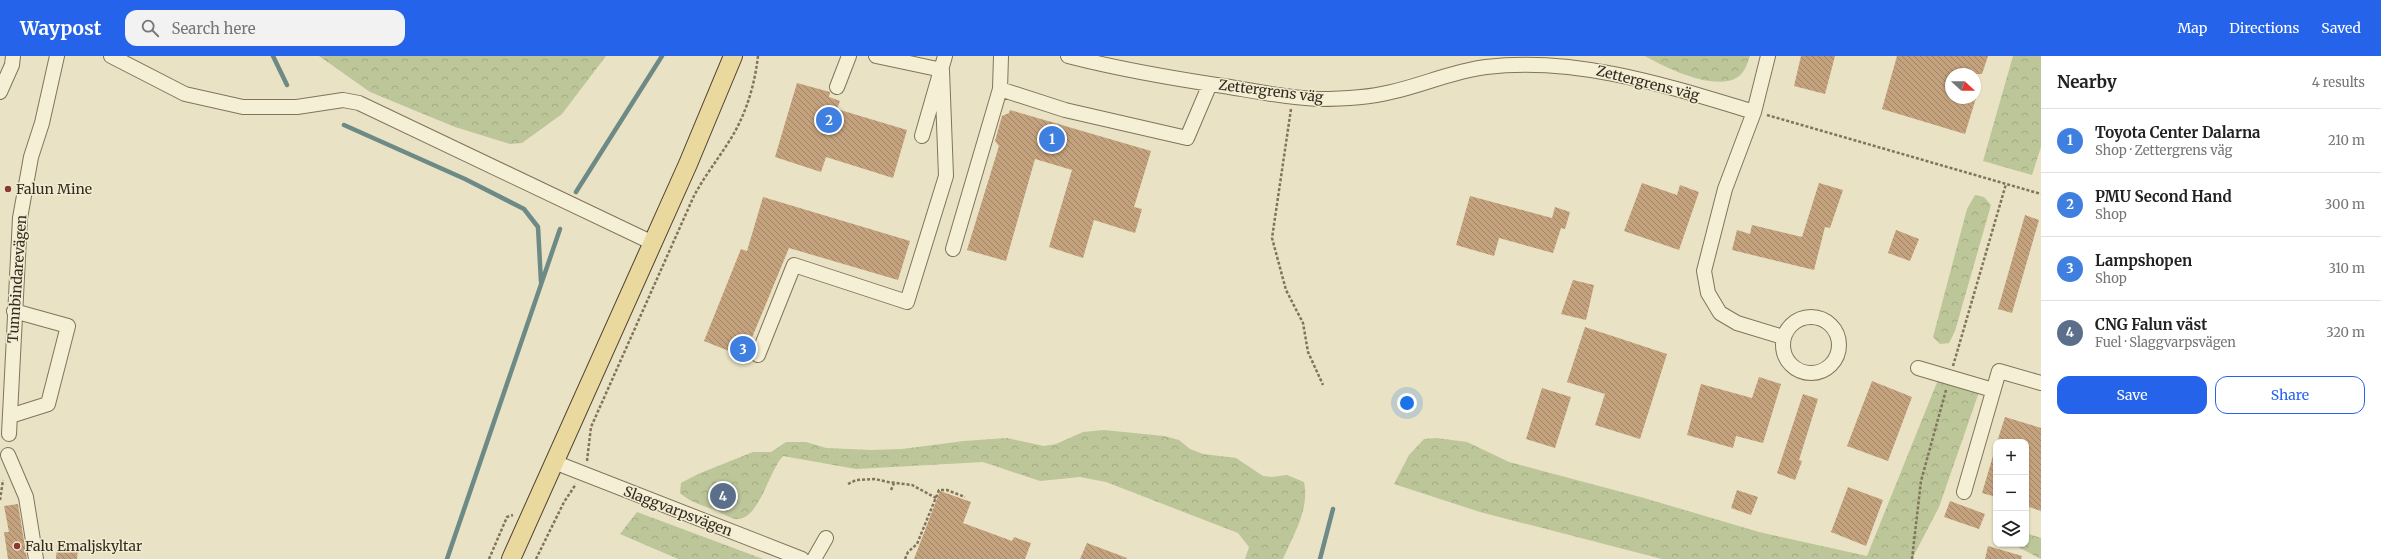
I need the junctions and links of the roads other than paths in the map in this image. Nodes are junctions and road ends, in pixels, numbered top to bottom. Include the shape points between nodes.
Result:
1 (13, 56) edge
2 (58, 56) edge
3 (111, 56) edge
4 (733, 56) edge
5 (849, 56) edge
6 (876, 56) edge
7 (945, 56) edge
8 (1001, 56) edge
9 (1068, 56) edge
10 (1768, 56) edge
11 (1553, 60) edge
12 (942, 70) junction
13 (1210, 84) junction
14 (837, 87) dead end
15 (1000, 89) junction
16 (0, 92) edge
17 (1754, 112) junction
18 (922, 136) dead end
19 (653, 243) junction
20 (952, 249) dead end
21 (14, 311) junction
22 (1783, 337) junction
23 (758, 355) dead end
24 (1918, 368) dead end
25 (2041, 383) edge
26 (1993, 390) junction
27 (10, 416) junction
28 (9, 434) dead end
29 (8, 455) dead end
30 (554, 462) junction
31 (1964, 492) dead end
32 (826, 538) dead end
33 (36, 559) edge
34 (511, 559) edge
35 (802, 559) edge
36 (814, 559) edge

1 - 16 street via 12,65
2 - 21 street, Tunnbindarevägen via 31,157 20,218
3 - 19 street via 184,94 243,107 297,107 343,100 359,103
4 - 19 main road
5 - 14 street
6 - 12 street
7 - 12 street
8 - 15 street
9 - 13 street, Zettergrens väg via 1141,73
10 - 17 street
11 - 13 street, Zettergrens väg via 1461,71 1392,92 1357,98 1317,99
11 - 17 street, Zettergrens väg via 1665,84
12 - 18 street
12 - 23 street via 946,176 907,302 794,265
13 - 15 street via 1187,138 1065,110
15 - 20 street
17 - 22 street via 1726,189 1706,260 1705,280 1708,293 1720,313 1733,321
19 - 30 main road
21 - 27 street, Tunnbindarevägen
21 - 27 street via 68,326 48,404
22 - 22 street via 1794,322 1811,316 1820,318 1835,329 1839,337 1838,355 1827,369 1810,374 1802,372 1788,362 1782,346
24 - 26 street
25 - 26 street via 1999,371
26 - 31 street
27 - 28 street, Tunnbindarevägen
29 - 33 street via 26,497
30 - 34 main road
30 - 35 street, Slaggvarpsvägen
32 - 36 street

